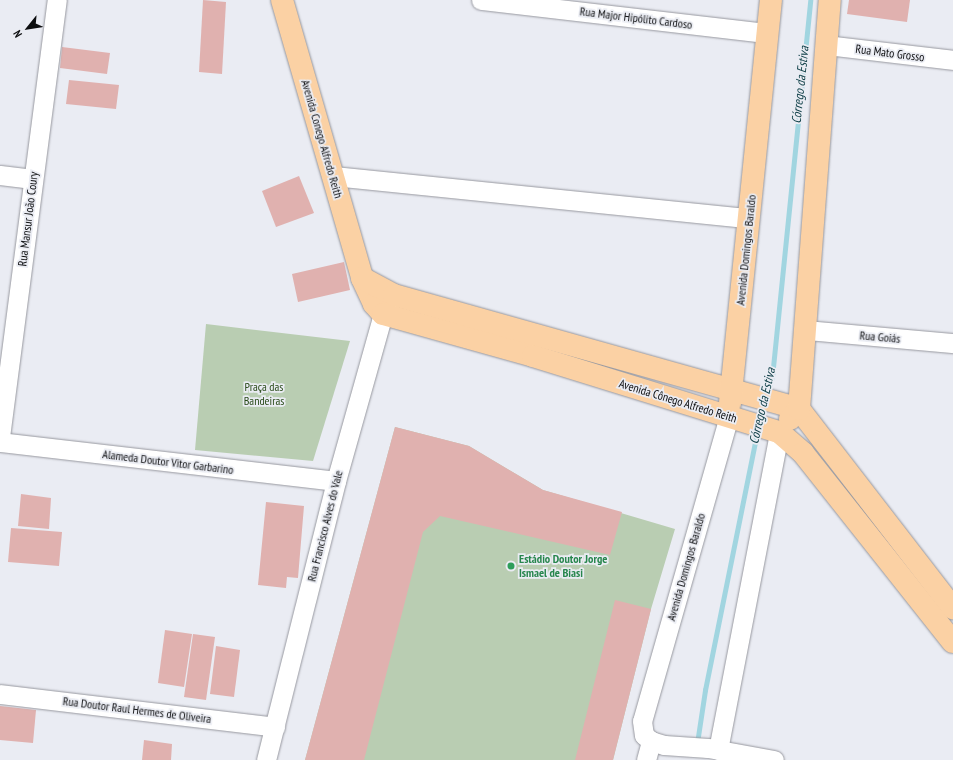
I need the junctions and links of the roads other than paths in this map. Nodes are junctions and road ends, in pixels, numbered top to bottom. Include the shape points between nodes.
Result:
1 (57, 0) edge
2 (282, 0) edge
3 (481, 0) edge
4 (771, 0) edge
5 (830, 0) edge
6 (767, 33) junction
7 (826, 45) junction
8 (953, 60) edge
9 (0, 175) edge
10 (333, 176) junction
11 (33, 179) junction
12 (749, 218) junction
13 (362, 278) junction
14 (394, 295) junction
15 (383, 314) junction
16 (806, 330) junction
17 (541, 335) junction
18 (953, 343) edge
19 (533, 356) junction
20 (742, 392) junction
21 (799, 409) junction
22 (738, 419) junction
23 (774, 430) junction
24 (0, 437) edge
25 (0, 442) edge
26 (336, 481) junction
27 (953, 608) edge
28 (950, 635) edge
29 (0, 694) edge
30 (275, 727) junction
31 (651, 741) junction
32 (713, 749) junction
33 (266, 760) edge
34 (646, 760) edge
35 (774, 760) edge

1 - 11 street, Rua Mansur João Coury
2 - 10 main road, Avenida Conego Alfredo Reith
3 - 6 street, Rua Major Hipólito Cardoso
4 - 6 main road, Avenida Domingos Baraldo
5 - 7 main road
6 - 12 main road, Avenida Domingos Baraldo
7 - 8 street, Rua Mato Grosso
7 - 16 main road
9 - 11 street
10 - 12 street
10 - 13 main road, Avenida Conego Alfredo Reith
11 - 24 street, Rua Mansur João Coury
12 - 20 main road, Avenida Domingos Baraldo
13 - 14 main road
13 - 15 main road, Avenida Conego Alfredo Reith via 374,304
14 - 15 street, Rua Francisco Alves do Vale
14 - 17 main road, Avenida Cônego Alfredo Reith
15 - 19 main road, Avenida Cônego Alfredo Reith
15 - 26 street, Rua Francisco Alves do Vale
16 - 18 street, Rua Goiás
16 - 21 main road
17 - 19 main road
17 - 20 main road, Avenida Cônego Alfredo Reith
19 - 22 main road, Avenida Cônego Alfredo Reith
20 - 21 main road, Avenida Cônego Alfredo Reith
20 - 22 main road, Avenida Domingos Baraldo
21 - 23 main road
21 - 27 main road
22 - 23 main road, Avenida Cônego Alfredo Reith
22 - 31 street, Avenida Domingos Baraldo via 642,722 644,735
23 - 28 main road, Avenida Cônego Alfredo Reith via 802,454
23 - 32 street
25 - 26 street, Alameda Doutor Vitor Garbarino
26 - 30 street, Rua Francisco Alves do Vale
29 - 30 street, Rua Doutor Raul Hermes de Oliveira
30 - 33 street, Rua Francisco Alves do Vale
31 - 32 street
31 - 34 street
32 - 35 street

